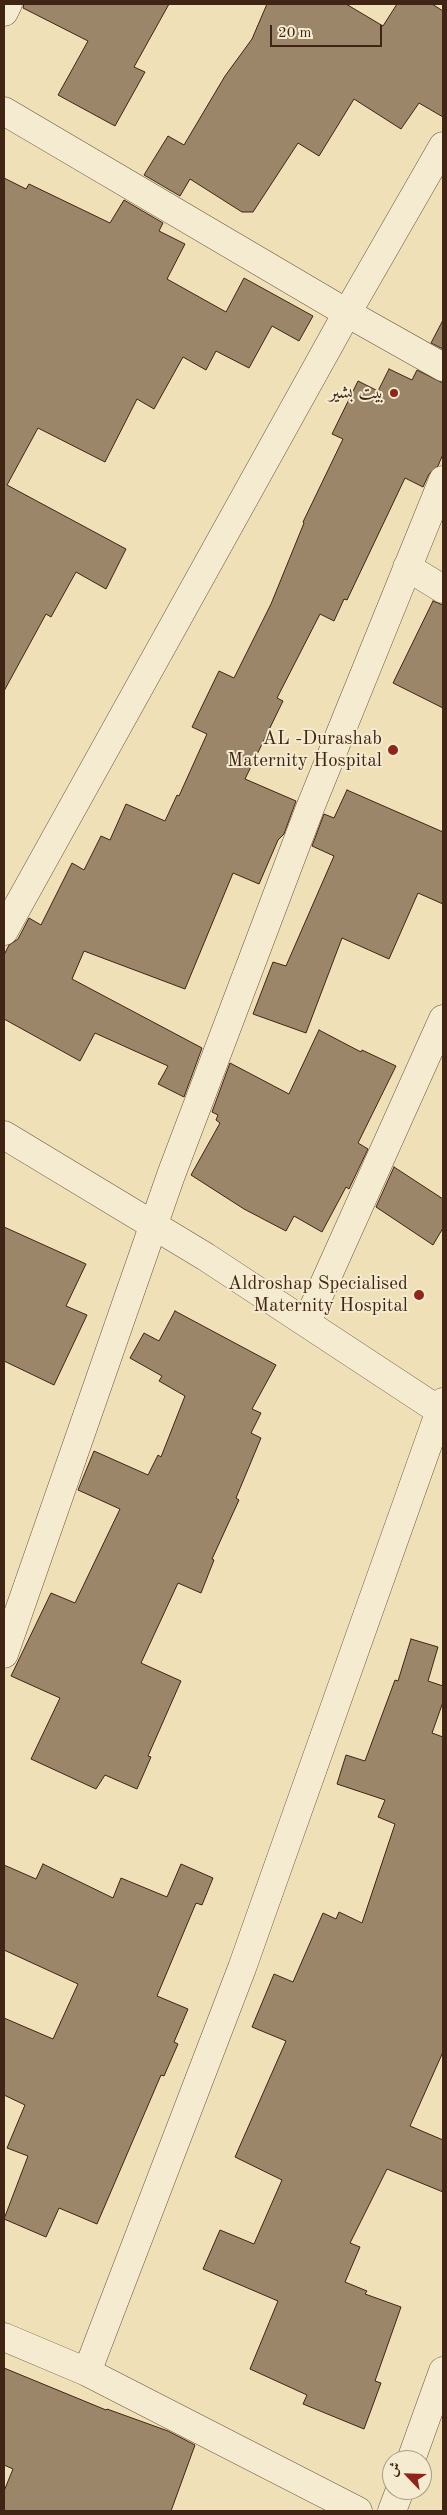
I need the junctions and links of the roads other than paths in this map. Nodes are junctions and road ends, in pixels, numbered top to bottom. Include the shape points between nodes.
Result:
1 (8, 4) edge
2 (4, 12) edge
3 (4, 111) edge
4 (443, 146) edge
5 (347, 313) junction
6 (443, 367) edge
7 (443, 480) edge
8 (407, 567) junction
9 (443, 589) edge
10 (4, 931) edge
11 (443, 1019) edge
12 (4, 1135) edge
13 (154, 1225) junction
14 (307, 1322) junction
15 (442, 1408) edge
16 (4, 1654) edge
17 (4, 2337) edge
18 (443, 2371) edge
19 (87, 2372) junction
20 (415, 2450) edge
21 (358, 2511) edge

1 - 2 street
3 - 5 street
4 - 5 street
5 - 6 street
5 - 10 street
7 - 8 street
8 - 9 street
8 - 13 street via 310,808
11 - 14 street
12 - 13 street
13 - 14 street
13 - 16 street
14 - 15 street
15 - 19 street via 242,1968
17 - 19 street
18 - 20 street
19 - 21 street

